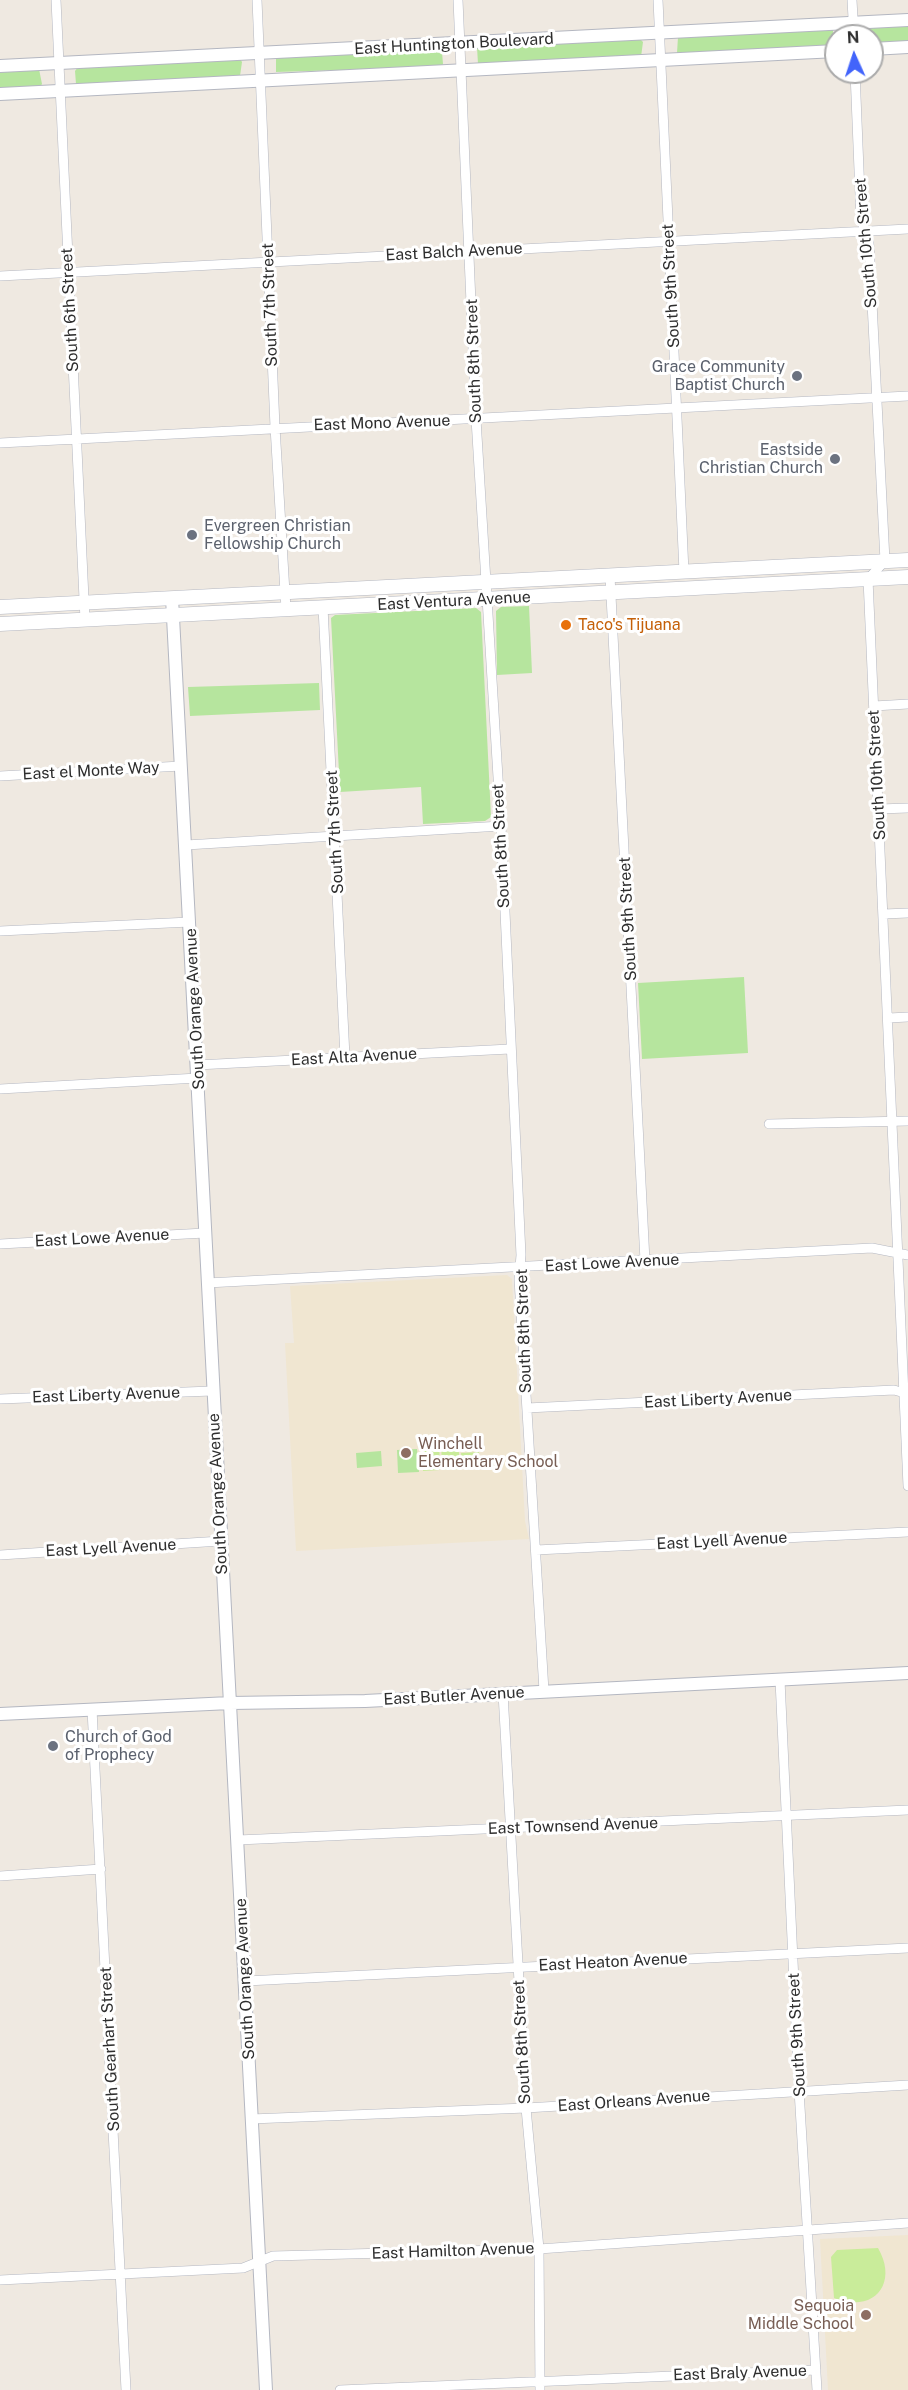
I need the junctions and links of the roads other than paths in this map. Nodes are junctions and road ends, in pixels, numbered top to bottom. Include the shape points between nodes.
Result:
1 (56, 0) edge
2 (257, 0) edge
3 (458, 0) edge
4 (658, 0) edge
5 (852, 0) edge
6 (908, 20) edge
7 (854, 24) edge
8 (884, 24) edge
9 (824, 30) edge
10 (660, 33) junction
11 (460, 44) junction
12 (908, 47) edge
13 (884, 48) edge
14 (824, 52) edge
15 (259, 53) junction
16 (661, 60) junction
17 (59, 63) junction
18 (0, 66) edge
19 (461, 70) junction
20 (261, 81) junction
21 (855, 84) edge
22 (60, 91) junction
23 (0, 94) edge
24 (908, 228) edge
25 (865, 231) junction
26 (669, 241) junction
27 (471, 250) junction
28 (268, 262) junction
29 (68, 272) junction
30 (0, 276) edge
31 (908, 396) edge
32 (876, 398) junction
33 (677, 408) junction
34 (476, 419) junction
35 (274, 427) junction
36 (76, 438) junction
37 (0, 443) edge
38 (908, 560) edge
39 (885, 561) junction
40 (684, 572) junction
41 (610, 576) junction
42 (908, 577) edge
43 (868, 579) junction
44 (485, 582) junction
45 (285, 592) junction
46 (611, 592) junction
47 (172, 598) junction
48 (487, 599) junction
49 (84, 602) junction
50 (0, 607) edge
51 (323, 607) junction
52 (286, 609) junction
53 (175, 615) junction
54 (85, 620) junction
55 (0, 624) edge
56 (908, 704) edge
57 (874, 706) junction
58 (181, 766) junction
59 (0, 776) edge
60 (908, 808) edge
61 (879, 809) junction
62 (501, 826) junction
63 (335, 837) junction
64 (186, 845) junction
65 (908, 913) edge
66 (884, 914) junction
67 (190, 922) junction
68 (0, 931) edge
69 (908, 1017) edge
70 (889, 1018) junction
71 (510, 1049) junction
72 (345, 1057) junction
73 (198, 1072) junction
74 (0, 1089) edge
75 (908, 1120) edge
76 (893, 1121) junction
77 (770, 1124) dead end
78 (205, 1233) junction
79 (0, 1244) edge
80 (897, 1252) junction
81 (908, 1254) edge
82 (645, 1261) junction
83 (520, 1267) junction
84 (207, 1283) junction
85 (212, 1391) junction
86 (906, 1394) edge
87 (0, 1399) edge
88 (527, 1408) junction
89 (908, 1486) edge
90 (908, 1532) edge
91 (221, 1542) junction
92 (536, 1550) junction
93 (0, 1555) edge
94 (908, 1673) edge
95 (780, 1680) junction
96 (544, 1691) junction
97 (503, 1694) junction
98 (230, 1703) junction
99 (92, 1709) junction
100 (0, 1714) edge
101 (908, 1810) edge
102 (787, 1817) junction
103 (512, 1829) junction
104 (238, 1840) junction
105 (101, 1869) junction
106 (0, 1876) edge
107 (908, 1948) edge
108 (793, 1954) junction
109 (518, 1967) junction
110 (246, 1981) junction
111 (908, 2085) edge
112 (799, 2090) junction
113 (526, 2108) junction
114 (251, 2119) junction
115 (908, 2223) edge
116 (807, 2228) junction
117 (539, 2249) junction
118 (259, 2262) junction
119 (120, 2273) junction
120 (0, 2280) edge
121 (816, 2370) junction
122 (540, 2385) edge
123 (126, 2390) edge
124 (266, 2390) edge
125 (340, 2390) edge
126 (817, 2390) edge

1 - 17 street, South 6th Street
2 - 15 street, South 7th Street
3 - 11 street, South 8th Street
4 - 10 street, South 9th Street
5 - 7 street
6 - 8 street, East Huntington Boulevard
9 - 10 street, East Huntington Boulevard
10 - 11 street, East Huntington Boulevard
10 - 16 street, South 9th Street
11 - 15 street, East Huntington Boulevard
11 - 19 street, South 8th Street
12 - 13 street
14 - 16 street, East Huntington Boulevard
15 - 17 street, East Huntington Boulevard
15 - 20 street, South 7th Street
16 - 19 street, East Huntington Boulevard
16 - 26 street, South 9th Street
17 - 18 street, East Huntington Boulevard
17 - 22 street, South 6th Street
19 - 20 street, East Huntington Boulevard
19 - 27 street, South 8th Street
20 - 22 street, East Huntington Boulevard
20 - 28 street, South 7th Street
21 - 25 street, South 10th Street via 861,219
22 - 23 street, East Huntington Boulevard
22 - 29 street, South 6th Street
24 - 25 street, East Balch Avenue
25 - 26 street, East Balch Avenue
25 - 32 street, South 10th Street
26 - 27 street, East Balch Avenue
26 - 33 street, South 9th Street
27 - 28 street, East Balch Avenue
27 - 34 street, South 8th Street
28 - 29 street, East Balch Avenue
28 - 35 street, South 7th Street
29 - 30 street, East Balch Avenue
29 - 36 street, South 6th Street
31 - 32 street, East Mono Avenue
32 - 33 street, East Mono Avenue
32 - 39 street, South 10th Street
33 - 34 street, East Mono Avenue
33 - 40 street, South 9th Street
34 - 35 street, East Mono Avenue
34 - 44 street, South 8th Street
35 - 36 street, East Mono Avenue
35 - 45 street, South 7th Street
36 - 37 street, East Mono Avenue
36 - 49 street, South 6th Street
38 - 39 main road, East Ventura Avenue
39 - 40 main road, East Ventura Avenue
39 - 43 street
40 - 41 main road, East Ventura Avenue
41 - 44 main road, East Ventura Avenue
41 - 46 street, South 9th Street
42 - 43 main road, East Ventura Avenue
43 - 46 main road, East Ventura Avenue
43 - 57 street, South 10th Street
44 - 45 main road, East Ventura Avenue
44 - 48 street, South 8th Street
45 - 47 main road, East Ventura Avenue
45 - 52 street, South 7th Street
46 - 48 main road, East Ventura Avenue
46 - 82 street, South 9th Street
47 - 49 main road, East Ventura Avenue
47 - 53 street, South Orange Avenue
48 - 51 main road, East Ventura Avenue
48 - 62 street, South 8th Street
49 - 50 main road, East Ventura Avenue
49 - 54 street, South 6th Street
51 - 52 main road, East Ventura Avenue
51 - 63 street, South 7th Street
52 - 53 main road, East Ventura Avenue
53 - 54 main road, East Ventura Avenue
53 - 58 street, South Orange Avenue
54 - 55 main road, East Ventura Avenue
56 - 57 street
57 - 61 street, South 10th Street
58 - 59 street, East el Monte Way
58 - 64 street, South Orange Avenue
60 - 61 street
61 - 66 street, South 10th Street
62 - 63 street
62 - 71 street, South 8th Street
63 - 64 street
63 - 72 street, South 7th Street
64 - 67 street, South Orange Avenue
65 - 66 street
66 - 70 street, South 10th Street
67 - 68 street
67 - 73 street, South Orange Avenue
69 - 70 street
70 - 76 street, South 10th Street
71 - 72 street, East Alta Avenue
71 - 83 street, South 8th Street
72 - 73 street, East Alta Avenue
73 - 74 street, East Alta Avenue
73 - 78 street, South Orange Avenue
75 - 76 street
76 - 77 street
76 - 80 street, South 10th Street
78 - 79 street, East Lowe Avenue
78 - 84 street, South Orange Avenue
80 - 81 street, East Lowe Avenue
80 - 82 street, East Lowe Avenue via 872,1248
80 - 86 street, South 10th Street
82 - 83 street, East Lowe Avenue
83 - 84 street, East Lowe Avenue
83 - 88 street, South 8th Street
84 - 85 street, South Orange Avenue
85 - 87 street, East Liberty Avenue
85 - 91 street, South Orange Avenue
86 - 88 street, East Liberty Avenue via 894,1390
86 - 89 street, South 10th Street
88 - 92 street, South 8th Street
90 - 92 street, East Lyell Avenue
91 - 93 street, East Lyell Avenue
91 - 98 street, South Orange Avenue
92 - 96 street, South 8th Street
94 - 95 street, East Butler Avenue
95 - 96 street, East Butler Avenue
95 - 102 street, South 9th Street
96 - 97 street, East Butler Avenue
97 - 98 street, East Butler Avenue
97 - 103 street, South 8th Street
98 - 99 street, East Butler Avenue
98 - 104 street, South Orange Avenue
99 - 100 street, East Butler Avenue
99 - 105 street, South Gearhart Street
101 - 102 street, East Townsend Avenue
102 - 103 street, East Townsend Avenue
102 - 108 street, South 9th Street
103 - 104 street, East Townsend Avenue
103 - 109 street, South 8th Street
104 - 110 street, South Orange Avenue
105 - 106 street
105 - 119 street, South Gearhart Street
107 - 108 street, East Heaton Avenue
108 - 109 street, East Heaton Avenue
108 - 112 street, South 9th Street
109 - 110 street, East Heaton Avenue
109 - 113 street, South 8th Street
110 - 114 street, South Orange Avenue
111 - 112 street, East Orleans Avenue
112 - 113 street, East Orleans Avenue
112 - 116 street, South 9th Street
113 - 114 street, East Orleans Avenue
113 - 117 street, South 8th Street
114 - 118 street, South Orange Avenue
115 - 116 street, East Hamilton Avenue
116 - 117 street, East Hamilton Avenue
116 - 121 street, South 9th Street
117 - 118 street, East Hamilton Avenue via 273,2256
117 - 122 street, South 8th Street
118 - 119 street, East Hamilton Avenue via 243,2268
118 - 124 street, South Orange Avenue
119 - 120 street, East Hamilton Avenue
119 - 123 street, South Gearhart Street
121 - 122 street, East Braly Avenue
121 - 126 street, South 9th Street
122 - 125 street, East Braly Avenue

